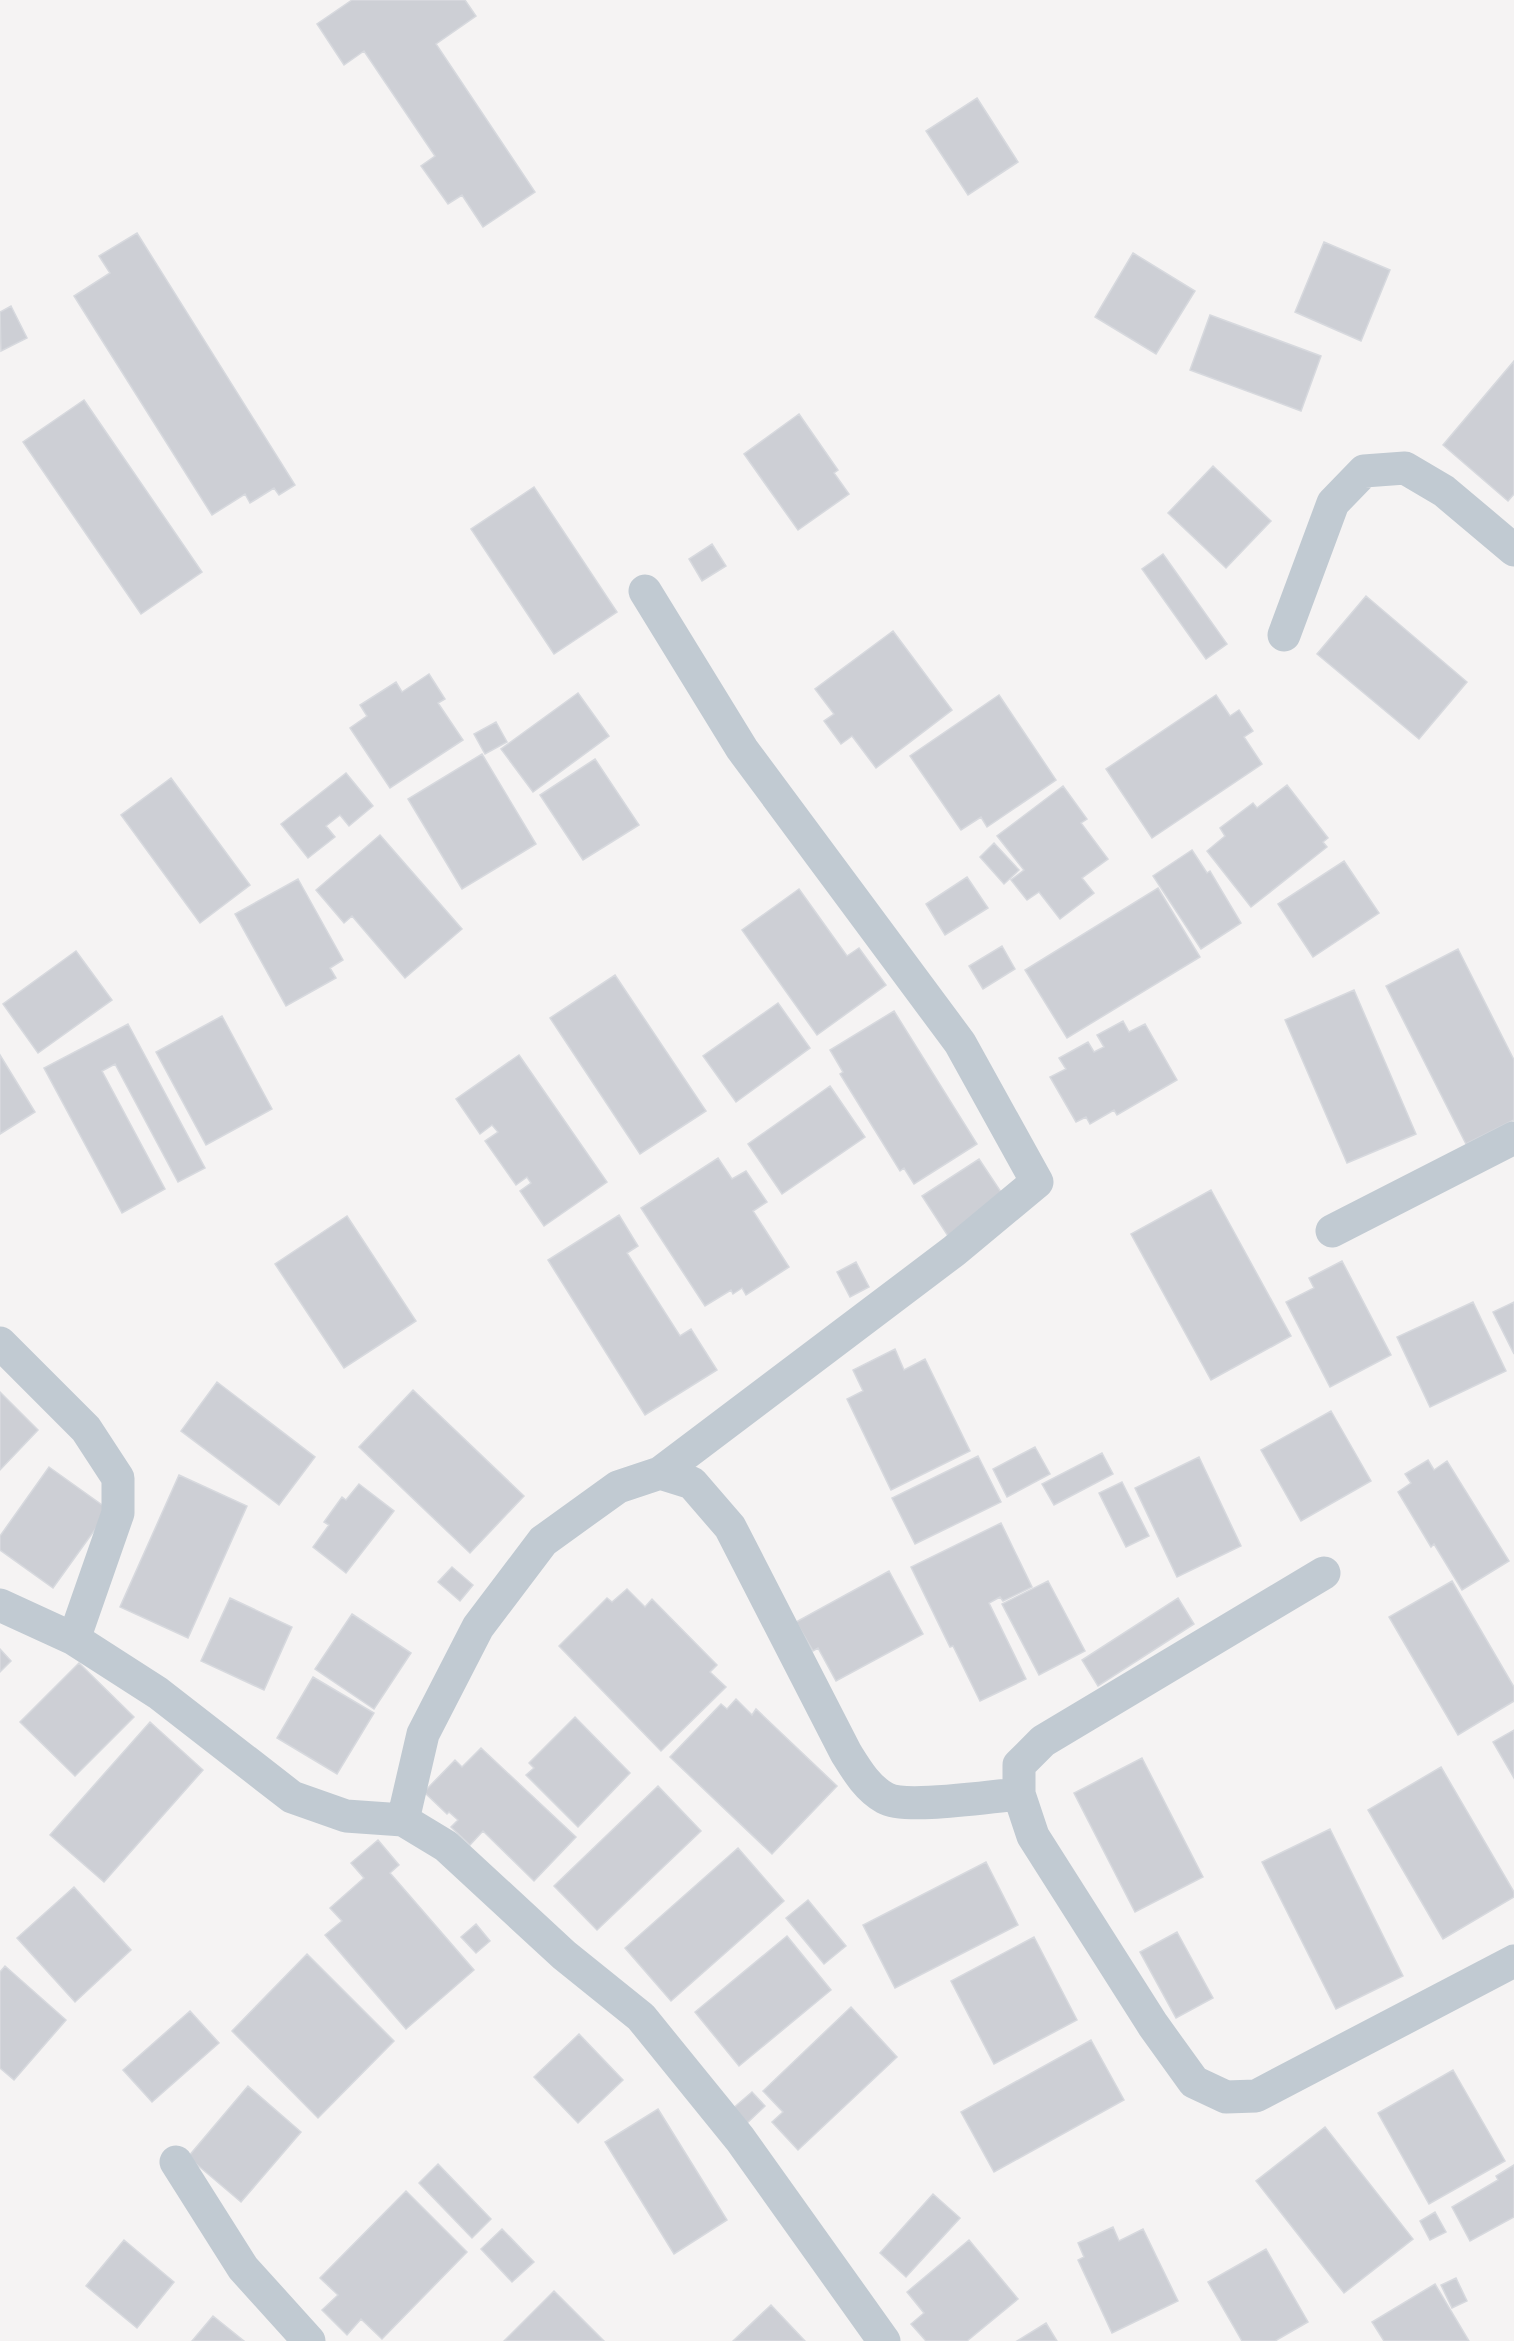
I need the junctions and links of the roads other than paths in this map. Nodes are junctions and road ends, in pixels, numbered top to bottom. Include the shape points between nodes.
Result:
1 (1514, 550) edge
2 (645, 591) dead end
3 (1284, 635) dead end
4 (1514, 1138) edge
5 (1332, 1230) dead end
6 (0, 1343) edge
7 (660, 1473) junction
8 (1324, 1573) dead end
9 (0, 1605) edge
10 (74, 1639) junction
11 (1018, 1794) junction
12 (403, 1820) junction
13 (1514, 1961) edge
14 (176, 2162) dead end
15 (309, 2341) edge
16 (884, 2341) edge

1 - 3 street via 1444,491 1404,468 1364,471 1333,503
2 - 7 street via 742,749 960,1043 1037,1182 954,1251
4 - 5 street
6 - 10 street via 86,1429 118,1478 118,1513
7 - 11 street via 692,1483 730,1527 860,1777 886,1799 921,1803
7 - 12 street via 618,1487 543,1541 478,1627 423,1734
8 - 11 street via 1042,1741 1019,1765
9 - 10 street
10 - 12 street via 159,1693 292,1797 346,1816
11 - 13 street via 1033,1836 1153,2025 1194,2082 1226,2097 1256,2096
12 - 16 street via 446,1846 564,1955 641,2017 740,2139
14 - 15 street via 243,2268

